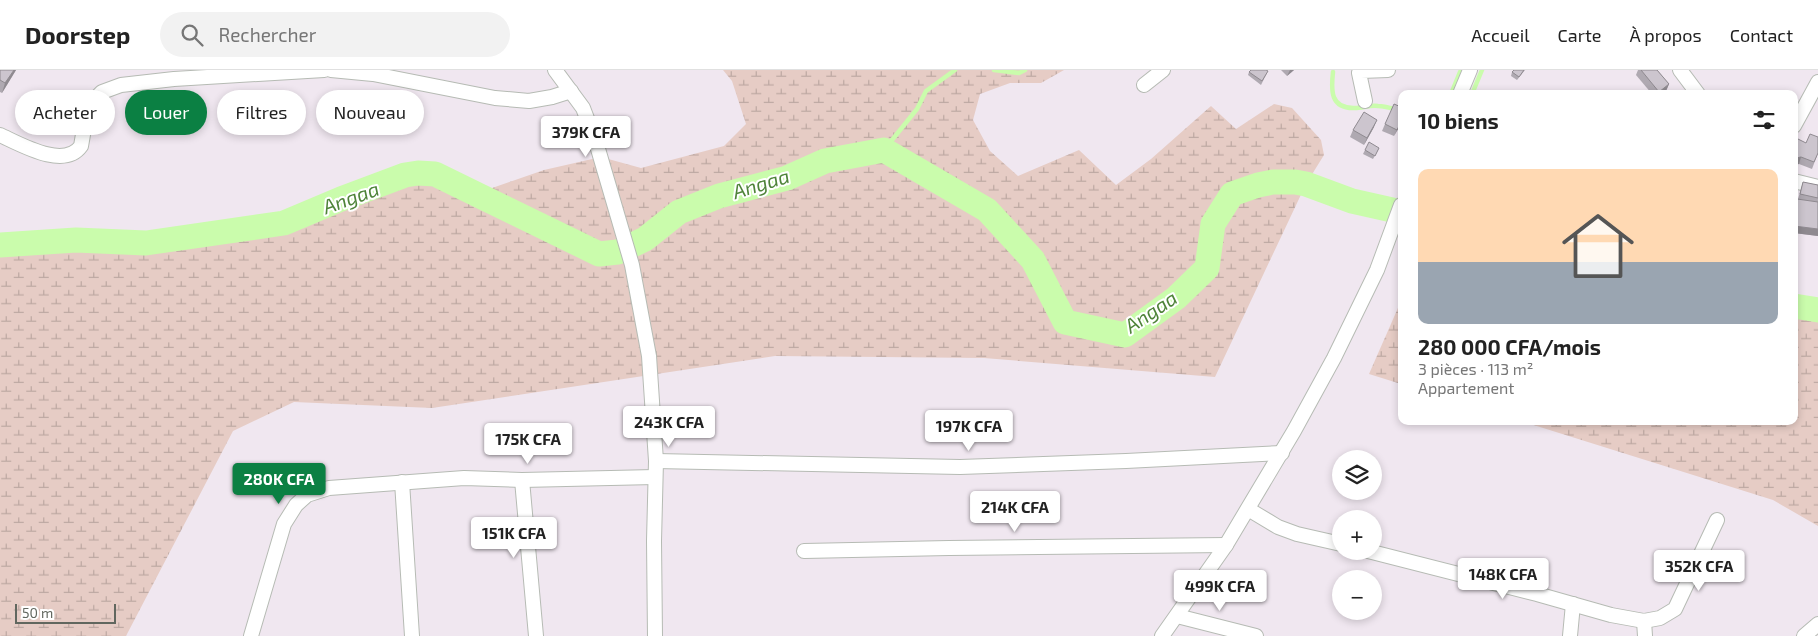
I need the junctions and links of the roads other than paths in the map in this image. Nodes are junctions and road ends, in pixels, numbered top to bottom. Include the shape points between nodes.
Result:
1 (324, 70) edge
2 (331, 70) edge
3 (556, 70) edge
4 (1163, 70) edge
5 (1388, 70) edge
6 (1464, 70) edge
7 (1470, 70) edge
8 (1680, 70) edge
9 (1818, 82) edge
10 (1144, 85) dead end
11 (1462, 90) edge
12 (1695, 90) edge
13 (570, 91) junction
14 (1365, 101) dead end
15 (1798, 119) edge
16 (0, 135) edge
17 (1798, 182) edge
18 (1818, 187) edge
19 (1398, 213) edge
20 (1282, 453) junction
21 (656, 461) junction
22 (655, 477) junction
23 (522, 480) junction
24 (402, 482) junction
25 (1248, 509) junction
26 (1717, 520) dead end
27 (1332, 542) edge
28 (1226, 545) junction
29 (804, 551) dead end
30 (1382, 555) edge
31 (1573, 604) junction
32 (1176, 616) junction
33 (1644, 622) junction
34 (1818, 624) edge
35 (251, 636) edge
36 (412, 636) edge
37 (536, 636) edge
38 (655, 636) edge
39 (1162, 636) edge
40 (1256, 636) edge
41 (1570, 636) edge
42 (1645, 636) edge
43 (1804, 636) edge

1 - 16 street via 121,85 102,92 88,106 81,146 72,154 38,152
2 - 13 street via 373,74 495,98 529,101
3 - 13 street
4 - 10 street
5 - 14 street via 1359,73
6 - 7 street
7 - 11 street
8 - 12 street
9 - 15 street
13 - 21 street via 583,108 596,142 632,265 649,356
17 - 18 street
19 - 20 street via 1377,270
20 - 21 street via 960,467
20 - 25 street
21 - 22 street
22 - 23 street
22 - 38 street
23 - 24 street via 464,478
23 - 37 street
24 - 35 street via 329,488 307,495 296,505 284,524
24 - 36 street
25 - 27 street via 1278,527
25 - 28 street
26 - 33 street via 1675,609
28 - 29 street
28 - 32 street
30 - 31 street
31 - 33 street
31 - 41 street
32 - 39 street
32 - 40 street
33 - 42 street
34 - 43 street

